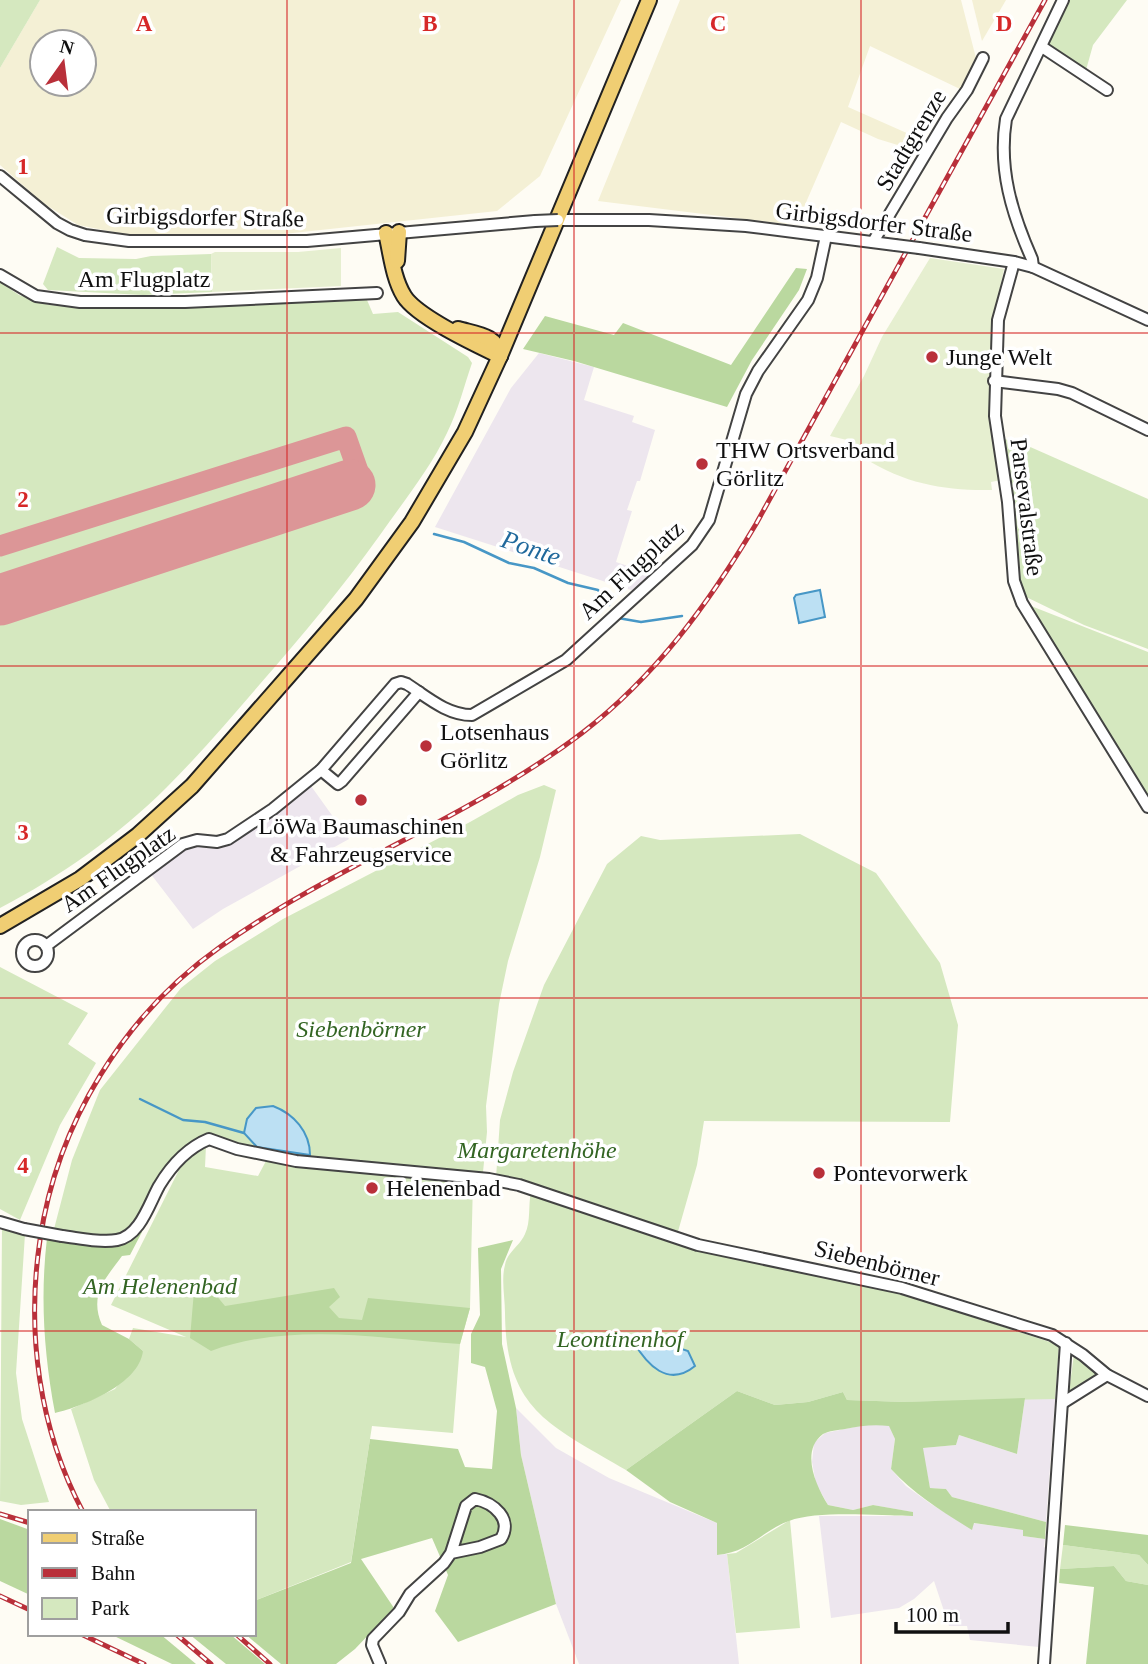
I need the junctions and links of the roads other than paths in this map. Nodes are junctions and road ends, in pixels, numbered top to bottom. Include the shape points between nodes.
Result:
1 (649, 0) edge
2 (1063, 0) edge
3 (1042, 47) junction
4 (982, 58) dead end
5 (1107, 90) dead end
6 (0, 176) edge
7 (392, 233) junction
8 (825, 236) junction
9 (873, 242) junction
10 (1014, 262) junction
11 (1033, 267) junction
12 (0, 275) edge
13 (377, 293) dead end
14 (1148, 320) edge
15 (513, 322) junction
16 (439, 323) junction
17 (480, 335) junction
18 (500, 356) junction
19 (995, 381) junction
20 (1148, 429) edge
21 (419, 692) junction
22 (321, 770) junction
23 (1148, 807) edge
24 (0, 926) edge
25 (46, 946) dead end
26 (0, 1222) edge
27 (1066, 1343) junction
28 (1107, 1375) junction
29 (1148, 1396) edge
30 (1064, 1402) junction
31 (451, 1553) junction
32 (380, 1664) edge
33 (1044, 1664) edge

1 - 15 main road
2 - 3 street
3 - 5 street
3 - 11 street via 1006,119 1003,146 1007,194
4 - 9 street, Stadtgrenze
6 - 7 street, Girbigsdorfer Straße via 57,223 106,239 247,243
7 - 8 street, Girbigsdorfer Straße, bridge via 582,220 696,223
7 - 16 main road via 396,272 406,299
8 - 9 street, Girbigsdorfer Straße
8 - 21 street, Am Flugplatz via 808,300 746,394 709,520 692,545 566,660 472,715 446,710
9 - 10 street, Girbigsdorfer Straße, bridge
10 - 11 street, Girbigsdorfer Straße
10 - 19 street, Parsevalstraße via 999,313
11 - 14 street, Girbigsdorfer Straße
12 - 13 street, Am Flugplatz via 36,296 80,302
15 - 17 main road
15 - 18 main road
16 - 17 main road
16 - 18 main road
17 - 18 main road via 495,343
18 - 24 main road via 465,432 412,522 307,657 192,786 138,835 70,886
19 - 20 street via 1072,393
19 - 23 street, Parsevalstraße via 996,434 1008,502 1015,587
21 - 22 street, Am Flugplatz via 401,682 395,684
21 - 22 street via 342,781 338,784
22 - 25 street, Am Flugplatz via 228,839 183,844
26 - 27 street, Siebenbörner, bridge via 62,1236 118,1241 132,1233 160,1185 192,1146 209,1139 296,1161 495,1179 698,1245 902,1288
27 - 28 street
27 - 30 street
28 - 29 street
28 - 30 street
30 - 33 street
31 - 31 street via 501,1539 506,1523 498,1510 480,1500 470,1501
31 - 32 street via 373,1639

